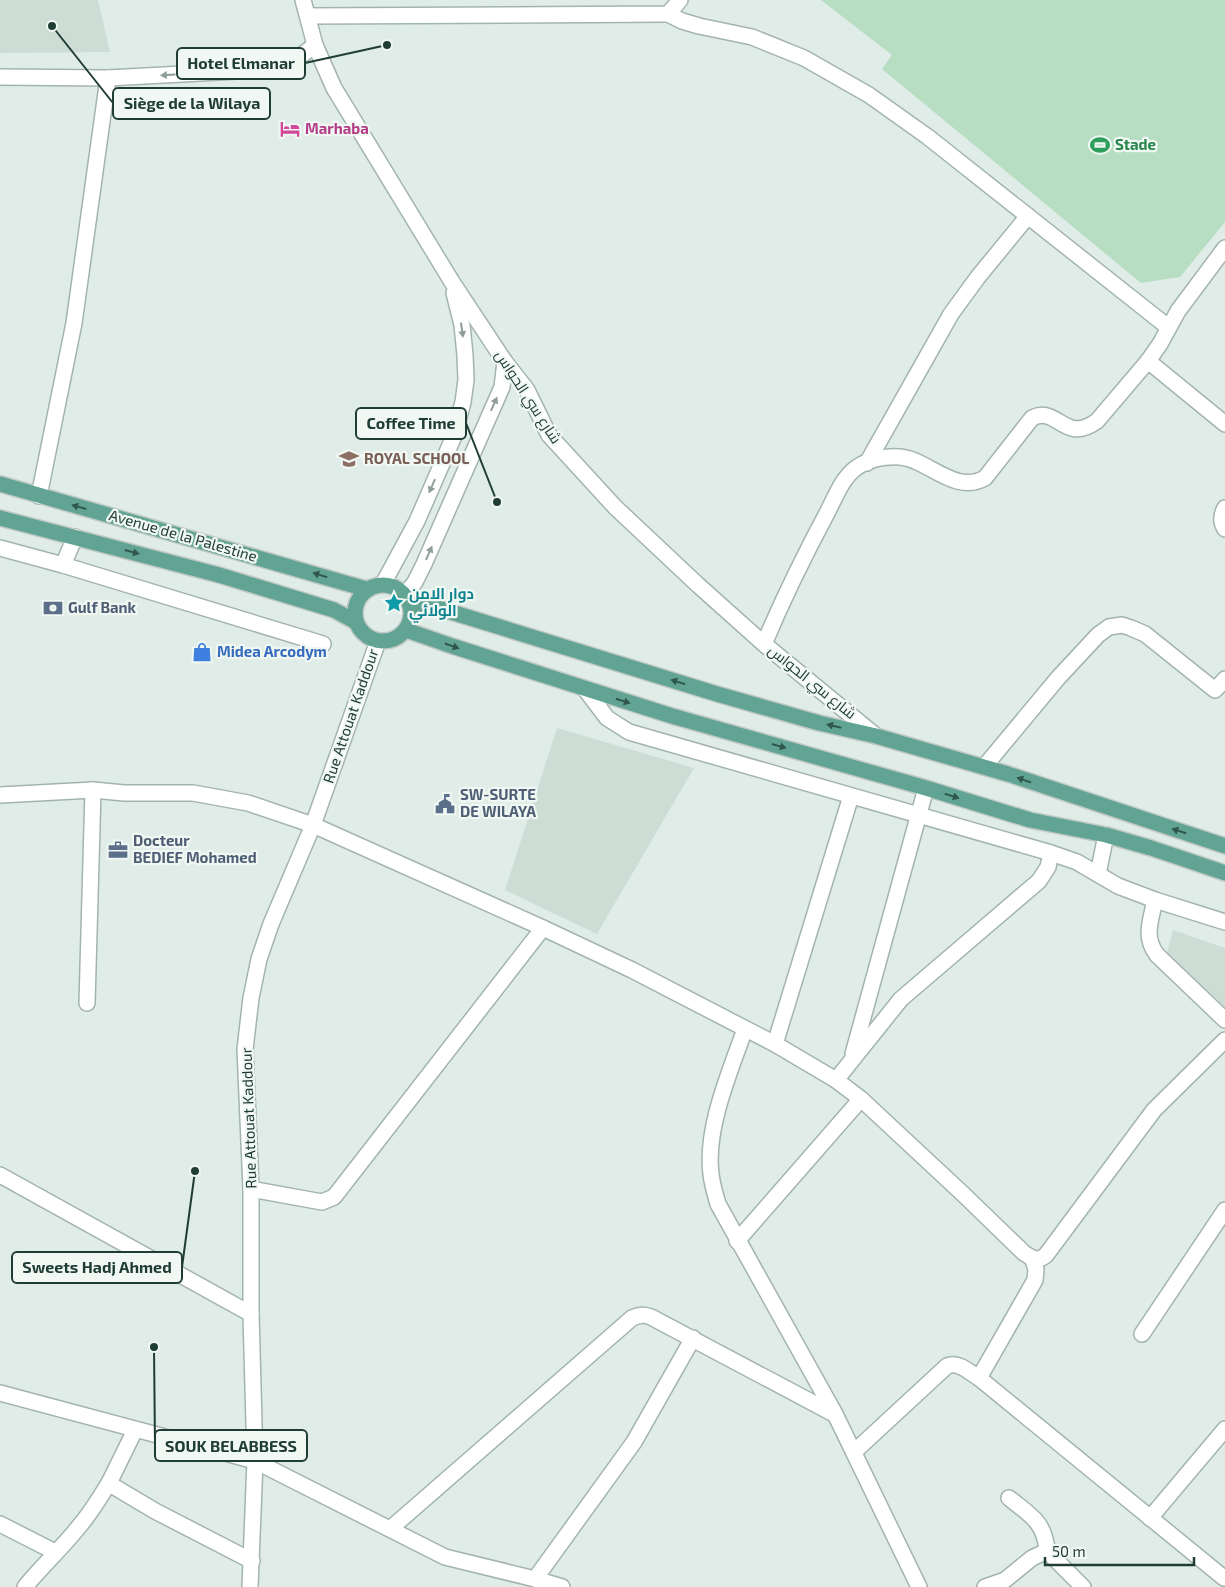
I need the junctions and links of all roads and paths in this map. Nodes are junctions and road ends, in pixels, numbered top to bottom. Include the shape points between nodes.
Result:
1 (303, 0) edge
2 (680, 0) edge
3 (668, 14) junction
4 (308, 16) junction
5 (315, 45) junction
6 (0, 76) edge
7 (108, 78) junction
8 (1028, 216) junction
9 (1225, 248) edge
10 (452, 282) junction
11 (1168, 327) junction
12 (1148, 361) junction
13 (505, 362) junction
14 (1225, 424) edge
15 (867, 463) junction
16 (0, 484) edge
17 (39, 496) junction
18 (1225, 508) edge
19 (0, 518) edge
20 (1225, 529) edge
21 (75, 537) junction
22 (0, 548) edge
23 (63, 565) junction
24 (383, 584) junction
25 (366, 589) junction
26 (407, 599) junction
27 (356, 622) junction
28 (406, 630) junction
29 (378, 641) junction
30 (323, 644) dead end
31 (764, 644) junction
32 (585, 689) junction
33 (1222, 690) edge
34 (876, 736) junction
35 (984, 767) junction
36 (926, 788) junction
37 (93, 790) junction
38 (0, 795) edge
39 (851, 796) junction
40 (919, 815) junction
41 (313, 825) junction
42 (1106, 835) junction
43 (1225, 846) edge
44 (1050, 853) junction
45 (1098, 874) junction
46 (1225, 874) edge
47 (1155, 900) junction
48 (1225, 922) edge
49 (543, 928) junction
50 (87, 1003) dead end
51 (1225, 1020) edge
52 (745, 1029) junction
53 (1225, 1040) edge
54 (775, 1044) junction
55 (851, 1061) junction
56 (836, 1080) junction
57 (861, 1099) junction
58 (0, 1175) edge
59 (251, 1189) junction
60 (1225, 1210) edge
61 (737, 1241) junction
62 (1032, 1258) junction
63 (251, 1314) junction
64 (1142, 1334) dead end
65 (693, 1338) junction
66 (979, 1378) junction
67 (0, 1394) edge
68 (835, 1414) junction
69 (135, 1430) junction
70 (1225, 1430) edge
71 (854, 1452) junction
72 (255, 1461) junction
73 (110, 1481) junction
74 (1009, 1498) dead end
75 (1150, 1518) junction
76 (0, 1524) edge
77 (390, 1529) junction
78 (1046, 1551) junction
79 (55, 1552) junction
80 (252, 1561) junction
81 (535, 1579) junction
82 (1222, 1581) edge
83 (555, 1586) edge
84 (25, 1587) edge
85 (250, 1587) edge
86 (918, 1587) edge
87 (985, 1587) edge
88 (1083, 1587) edge

1 - 4 street, شارع سي الحواس
2 - 3 street
3 - 4 street
3 - 8 street via 699,26 752,37 838,76 928,137
4 - 5 street, شارع سي الحواس
5 -> 7 street via 293,62 273,69
5 - 10 street, شارع سي الحواس via 334,88
6 - 7 street
7 - 17 street via 74,323
8 - 11 street
8 - 15 street via 951,314
9 - 11 street
10 - 13 street, شارع سي الحواس
10 -> 24 street via 465,355 463,402 454,436 417,521
11 - 12 street
12 - 14 street
12 - 15 street via 1089,427 1070,429 1047,416 1032,418 985,478 975,483 957,482 909,458 893,457
26 -> 13 street via 502,386
13 - 31 street, شارع سي الحواس via 527,390 549,435 615,507
15 - 31 street via 855,468 842,486 782,601
16 - 17 main road, Avenue de la Palestine
25 -> 17 main road, Avenue de la Palestine
18 - 20 street via 1221,522
19 - 21 main road, Avenue de la Palestine
21 - 23 street
21 -> 27 main road, Avenue de la Palestine via 315,604
22 - 23 street
23 - 30 street
24 - 25 main road
24 - 26 main road via 391,585
25 - 27 main road via 355,604
26 - 28 main road via 411,612
34 -> 26 main road via 773,710
27 - 29 main road via 364,634
28 - 29 main road via 393,639
28 -> 32 main road
29 - 41 street, Rue Attouat Kaddour
31 - 34 street, شارع سي الحواس
32 -> 36 main road
32 - 39 street via 607,718 629,732
33 - 35 street via 1145,634 1122,626 1109,627 1058,678
34 - 35 main road
43 -> 35 main road
36 - 40 street
36 -> 42 main road via 1030,820
37 - 38 street
37 - 41 street via 193,792 248,803
37 - 50 street
39 - 40 street
39 - 54 street
40 - 44 street
40 - 55 street
41 - 49 street
41 - 59 street, Rue Attouat Kaddour via 271,924 251,998 244,1049
42 - 45 street
42 - 46 main road
44 - 45 street via 1077,862
44 - 55 street via 1048,867 1038,881 901,999
45 - 47 street via 1118,886
47 - 48 street
47 - 51 street via 1149,932 1151,948
49 - 52 street
49 - 59 street via 334,1197 322,1202
52 - 54 street
52 - 61 street via 724,1085 712,1138 710,1173 718,1204
53 - 62 street via 1154,1110 1046,1255 1041,1259
54 - 56 street
55 - 56 street
56 - 57 street
57 - 61 street
57 - 62 street
58 - 63 street
59 - 63 street, Rue Attouat Kaddour
60 - 64 street
61 - 68 street
62 - 66 street via 1035,1280
63 - 72 street, Rue Attouat Kaddour
65 - 68 street
65 - 77 street via 644,1314 632,1318
65 - 81 street via 634,1442
66 - 71 street via 961,1366 947,1366
66 - 75 street
67 - 69 street
68 - 71 street
69 - 72 street
69 - 73 street
70 - 75 street
71 - 86 street
72 - 77 street
72 - 80 street, Rue Attouat Kaddour
73 - 79 street via 82,1523
73 - 80 street via 112,1486 155,1511
74 - 78 street via 1042,1529
75 - 82 street
76 - 79 street
77 - 81 street via 445,1557
78 - 87 street via 1005,1580
78 - 88 street
79 - 84 street
80 - 85 street, Rue Attouat Kaddour
81 - 83 street

